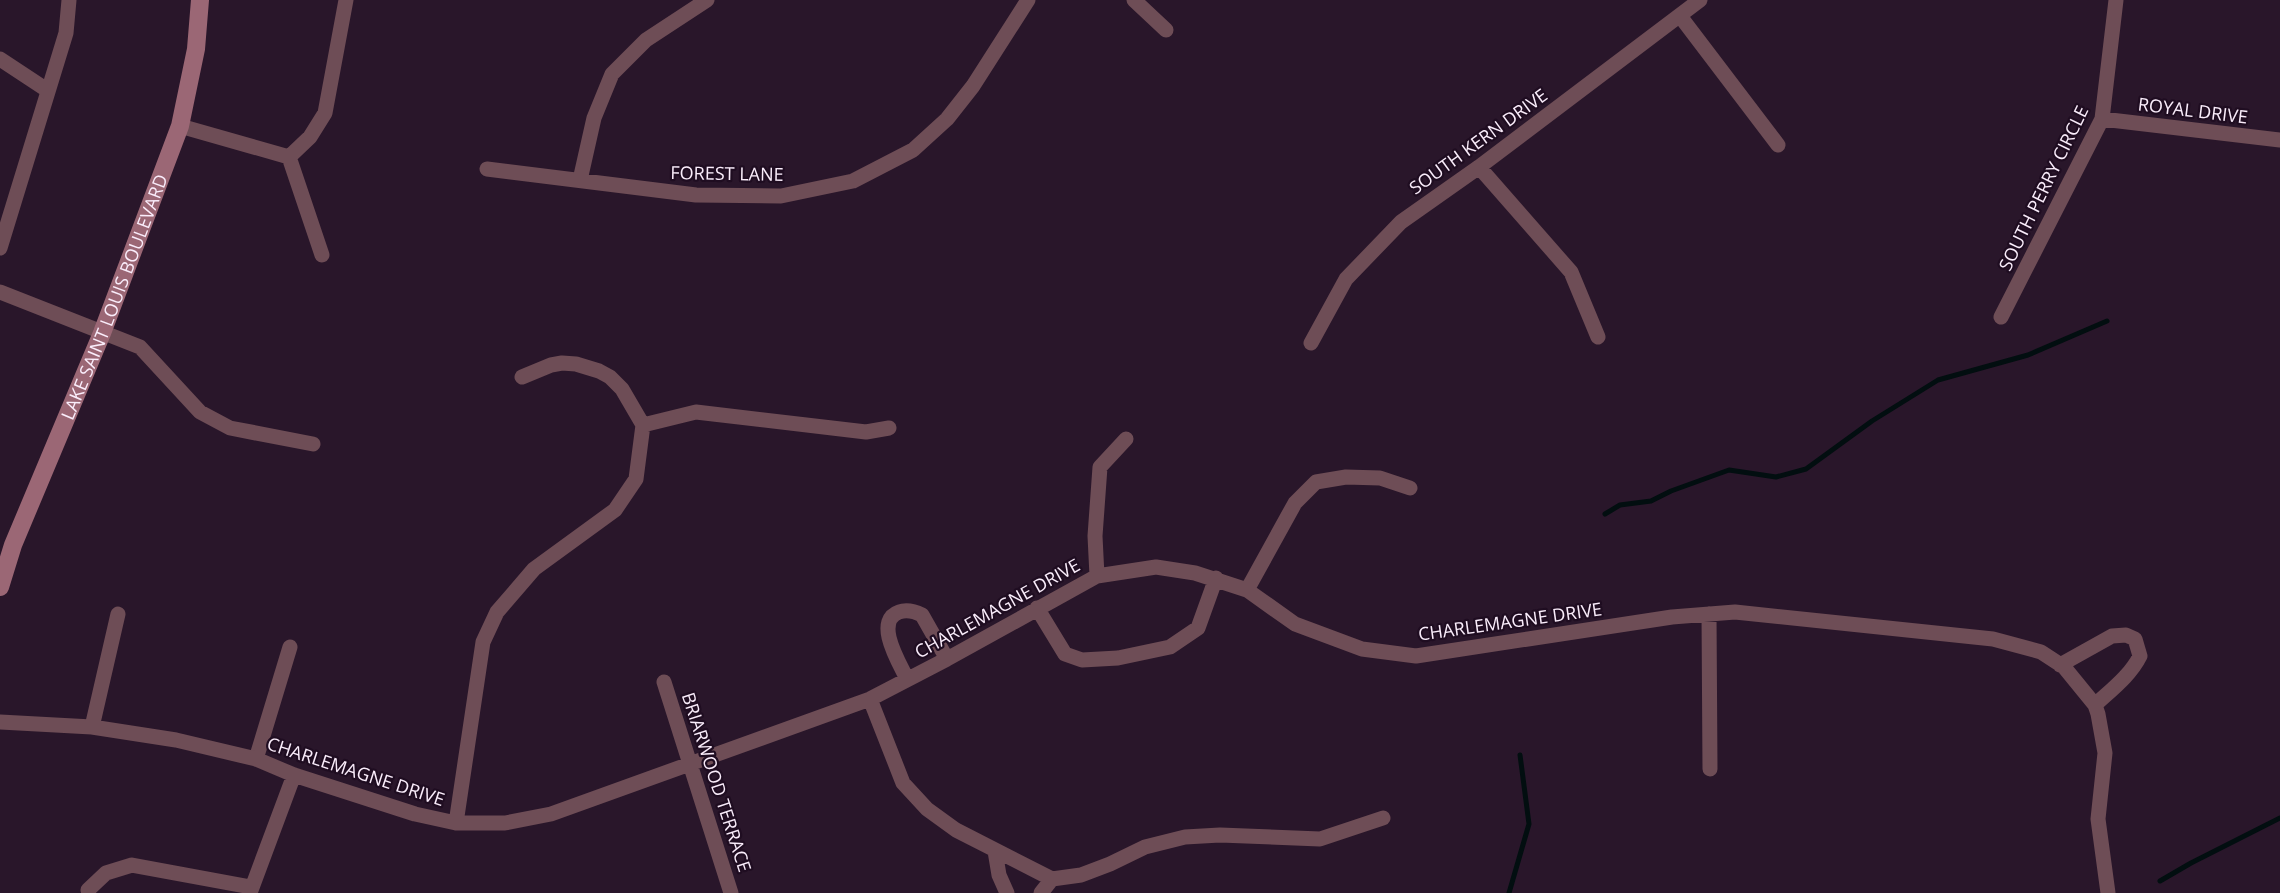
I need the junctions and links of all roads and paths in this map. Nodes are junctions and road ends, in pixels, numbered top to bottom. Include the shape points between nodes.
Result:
1 (69, 0) edge
2 (200, 0) edge
3 (346, 0) edge
4 (707, 0) edge
5 (1028, 0) edge
6 (1134, 0) edge
7 (1700, 0) edge
8 (2116, 0) edge
9 (1680, 16) junction
10 (1166, 30) dead end
11 (0, 59) edge
12 (47, 90) junction
13 (2102, 119) junction
14 (180, 126) junction
15 (2280, 140) edge
16 (1778, 145) dead end
17 (289, 157) junction
18 (1479, 166) junction
19 (487, 169) dead end
20 (580, 180) junction
21 (0, 248) edge
22 (322, 255) dead end
23 (0, 292) edge
24 (2001, 318) dead end
25 (102, 333) junction
26 (1598, 337) dead end
27 (1311, 343) dead end
28 (522, 377) dead end
29 (644, 425) junction
30 (889, 428) dead end
31 (1126, 439) dead end
32 (313, 444) dead end
33 (1410, 488) dead end
34 (1097, 576) junction
35 (1216, 578) junction
36 (0, 587) edge
37 (1247, 590) junction
38 (1037, 608) junction
39 (118, 614) dead end
40 (1709, 614) junction
41 (291, 647) dead end
42 (947, 659) junction
43 (2060, 665) junction
44 (907, 679) junction
45 (664, 682) dead end
46 (870, 699) junction
47 (2096, 705) junction
48 (0, 722) edge
49 (92, 727) junction
50 (256, 759) junction
51 (690, 764) junction
52 (1710, 769) dead end
53 (294, 775) junction
54 (1383, 818) dead end
55 (456, 823) junction
56 (995, 851) junction
57 (1052, 879) junction
58 (88, 890) dead end
59 (250, 890) edge
60 (731, 893) edge
61 (1007, 893) edge
62 (1041, 893) edge
63 (2108, 893) edge

1 - 12 street via 66,33
2 - 14 main road, LAKE SAINT LOUIS BOULEVARD via 196,49
3 - 17 street via 325,113
4 - 20 street via 646,40 612,74 594,118
5 - 20 street, FOREST LANE via 947,119 913,150 853,181 781,196 696,195
6 - 10 street
7 - 9 street, SOUTH KERN DRIVE
8 - 13 street, SOUTH PERRY CIRCLE
9 - 16 street
9 - 18 street, SOUTH KERN DRIVE
11 - 12 street
12 - 21 street
13 - 15 street, ROYAL DRIVE
13 - 24 street, SOUTH PERRY CIRCLE
14 - 17 street
14 - 25 main road, LAKE SAINT LOUIS BOULEVARD
17 - 22 street
18 - 26 street via 1571,272
18 - 27 street, SOUTH KERN DRIVE via 1401,222 1346,279
19 - 20 street, FOREST LANE
23 - 25 street
25 - 32 street via 140,347 200,412 230,428
25 - 36 main road, LAKE SAINT LOUIS BOULEVARD via 13,545
28 - 29 street via 562,363 599,371 622,389
29 - 30 street via 696,412 866,432
29 - 55 street via 636,479 615,510 534,569 497,612 483,642
31 - 34 street via 1100,467 1095,536
33 - 37 street via 1380,478 1346,477 1316,482 1296,502
34 - 35 street, CHARLEMAGNE DRIVE via 1156,567
34 - 38 street, CHARLEMAGNE DRIVE
35 - 37 street, CHARLEMAGNE DRIVE
35 - 38 street via 1198,628 1170,647 1118,658 1082,660 1065,654
37 - 40 street, CHARLEMAGNE DRIVE via 1295,624 1362,650 1416,656
38 - 42 street, CHARLEMAGNE DRIVE
39 - 49 street
40 - 43 street, CHARLEMAGNE DRIVE via 1735,612 1993,639 2041,652
40 - 52 street
41 - 50 street
42 - 44 street, CHARLEMAGNE DRIVE
42 - 44 street via 922,615 908,610 896,612 887,629
43 - 47 street, CHARLEMAGNE DRIVE
43 - 47 street via 2112,636 2134,639 2140,656 2136,664
44 - 46 street, CHARLEMAGNE DRIVE
45 - 51 street, BRIARWOOD TERRACE
46 - 51 street, CHARLEMAGNE DRIVE
46 - 56 street via 903,783 927,809
47 - 63 street via 2105,753 2098,819
48 - 49 street, CHARLEMAGNE DRIVE
49 - 50 street, CHARLEMAGNE DRIVE via 176,740
50 - 53 street, CHARLEMAGNE DRIVE
51 - 55 street, CHARLEMAGNE DRIVE via 551,814 505,824
51 - 60 street, BRIARWOOD TERRACE
53 - 55 street, CHARLEMAGNE DRIVE via 415,814
53 - 59 street
54 - 57 street via 1320,839 1220,834 1185,837 1145,848 1081,875
56 - 57 street
56 - 61 street
57 - 62 street
58 - 59 street via 106,873 132,866

